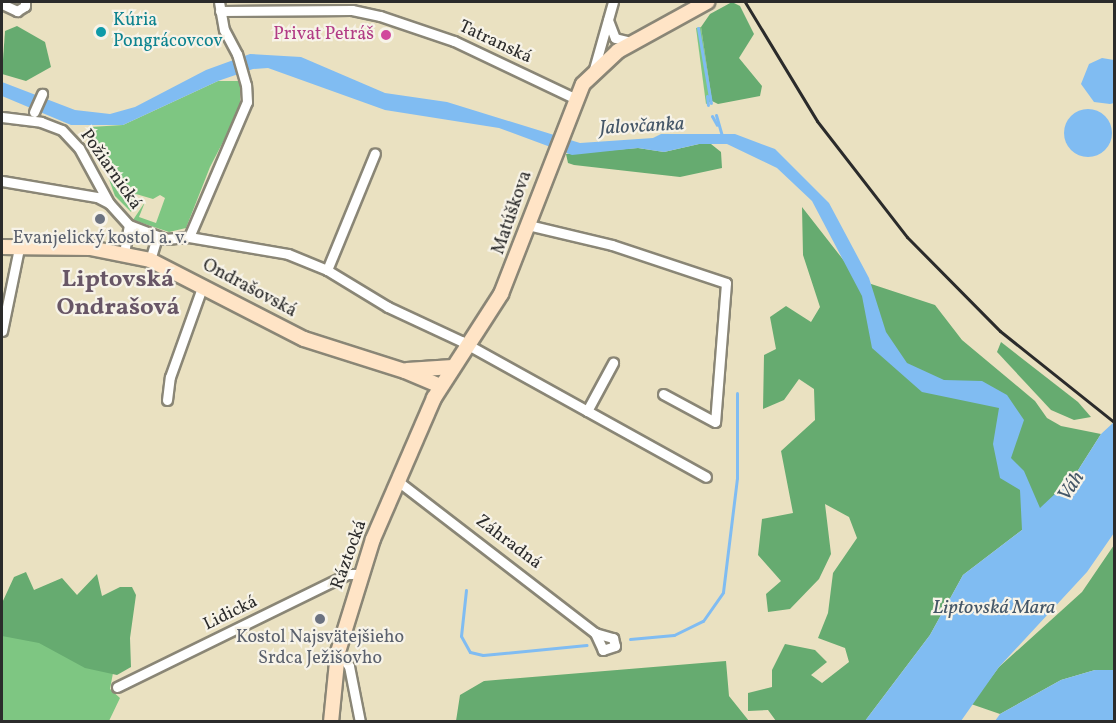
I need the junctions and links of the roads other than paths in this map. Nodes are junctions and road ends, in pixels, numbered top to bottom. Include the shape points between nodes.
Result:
1 (613, 2) edge
2 (707, 2) edge
3 (2, 4) edge
4 (25, 4) edge
5 (220, 6) edge
6 (352, 6) edge
7 (608, 18) junction
8 (634, 42) junction
9 (594, 69) junction
10 (42, 94) dead end
11 (576, 99) junction
12 (34, 112) dead end
13 (2, 117) edge
14 (375, 153) dead end
15 (2, 182) edge
16 (109, 203) junction
17 (129, 225) junction
18 (528, 225) junction
19 (157, 237) junction
20 (189, 237) junction
21 (2, 248) edge
22 (20, 248) junction
23 (124, 253) junction
24 (150, 260) junction
25 (327, 270) junction
26 (203, 285) junction
27 (2, 331) edge
28 (469, 346) junction
29 (613, 363) dead end
30 (453, 367) junction
31 (409, 373) junction
32 (440, 386) junction
33 (663, 394) dead end
34 (167, 400) dead end
35 (428, 409) junction
36 (587, 411) junction
37 (706, 477) dead end
38 (399, 482) junction
39 (361, 574) junction
40 (595, 633) dead end
41 (338, 652) junction
42 (117, 687) dead end
43 (331, 722) edge
44 (360, 722) edge

1 - 7 street, Matúškova
2 - 8 main road
3 - 4 street via 14,11
5 - 6 street, Tatranská
5 - 20 street via 244,78 245,113 216,169
6 - 11 street, Tatranská via 423,28
7 - 8 street via 615,38
7 - 9 street, Matúškova
8 - 9 main road
9 - 11 main road, Matúškova
10 - 12 street
11 - 18 main road, Matúškova
13 - 16 street, Požiarnická via 41,122 62,130 79,148
14 - 25 street
15 - 16 street via 97,197
16 - 17 street, Požiarnická
17 - 19 street, Požiarnická
17 - 23 street
18 - 28 main road, Matúškova via 501,294
18 - 33 street via 612,245 726,283 716,422
19 - 20 street
19 - 24 street
20 - 25 street via 288,254
21 - 22 main road, Ondrašovská
22 - 23 main road, Ondrašovská
22 - 27 street
23 - 24 main road, Ondrašovská
24 - 26 main road, Ondrašovská
25 - 28 street via 388,307
26 - 31 main road, Ondrašovská via 304,339
26 - 34 street via 170,377
28 - 30 main road, Matúškova
28 - 36 street
29 - 36 street
30 - 31 main road, Ondrašovská
30 - 32 main road, Matúškova
31 - 32 main road, Ondrašovská
31 - 35 main road
32 - 35 main road, Matúškova
35 - 38 main road, Ráztocká
36 - 37 street
38 - 39 main road, Ráztocká
38 - 40 street, Záhradná
39 - 41 main road, Ráztocká
39 - 42 street, Lidická via 348,574
41 - 43 main road, Ráztocká
41 - 44 street via 349,666

